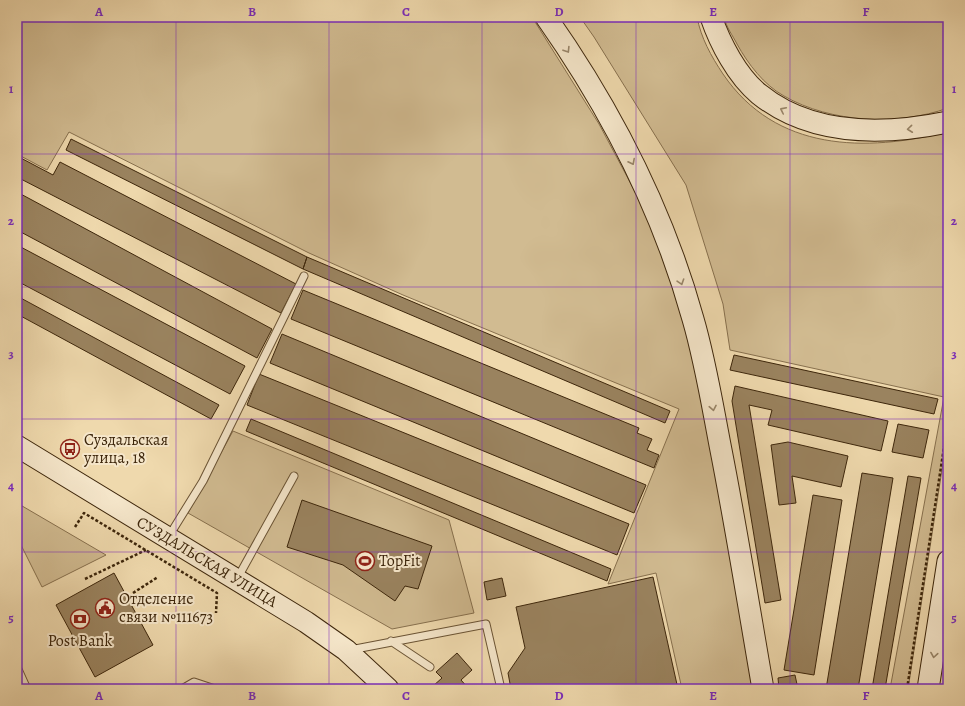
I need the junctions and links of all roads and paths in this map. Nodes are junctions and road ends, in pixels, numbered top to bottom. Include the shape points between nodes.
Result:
1 (546, 17) edge
2 (711, 17) edge
3 (948, 122) edge
4 (304, 276) dead end
5 (948, 422) edge
6 (17, 446) edge
7 (294, 476) dead end
8 (76, 527) dead end
9 (168, 538) junction
10 (146, 550) junction
11 (948, 561) edge
12 (158, 577) dead end
13 (85, 579) dead end
14 (236, 580) junction
15 (133, 592) dead end
16 (216, 613) dead end
17 (391, 641) junction
18 (346, 650) junction
19 (430, 666) dead end
20 (17, 667) edge
21 (27, 689) edge
22 (182, 689) edge
23 (215, 689) edge
24 (388, 689) edge
25 (501, 689) edge
26 (763, 689) edge
27 (906, 689) edge
28 (928, 689) edge

1 -> 26 main road via 608,117 648,192 673,256 693,318 708,379 735,519
3 -> 2 main road via 913,129 877,132 841,128 780,110 758,93 737,68 720,42
4 - 9 lane via 202,481
5 - 27 path
6 - 9 main road, СУЗДАЛЬСКАЯ УЛИЦА
7 - 14 lane
8 - 10 path via 84,513
9 - 14 main road, СУЗДАЛЬСКАЯ УЛИЦА
10 - 13 path
10 - 16 path via 217,593
11 -> 28 main road
12 - 15 path
14 - 18 main road, СУЗДАЛЬСКАЯ УЛИЦА via 306,622
17 - 18 lane
17 - 19 lane
17 - 25 lane via 486,624
18 - 24 main road, СУЗДАЛЬСКАЯ УЛИЦА
20 - 21 lane
22 - 23 lane via 194,682

